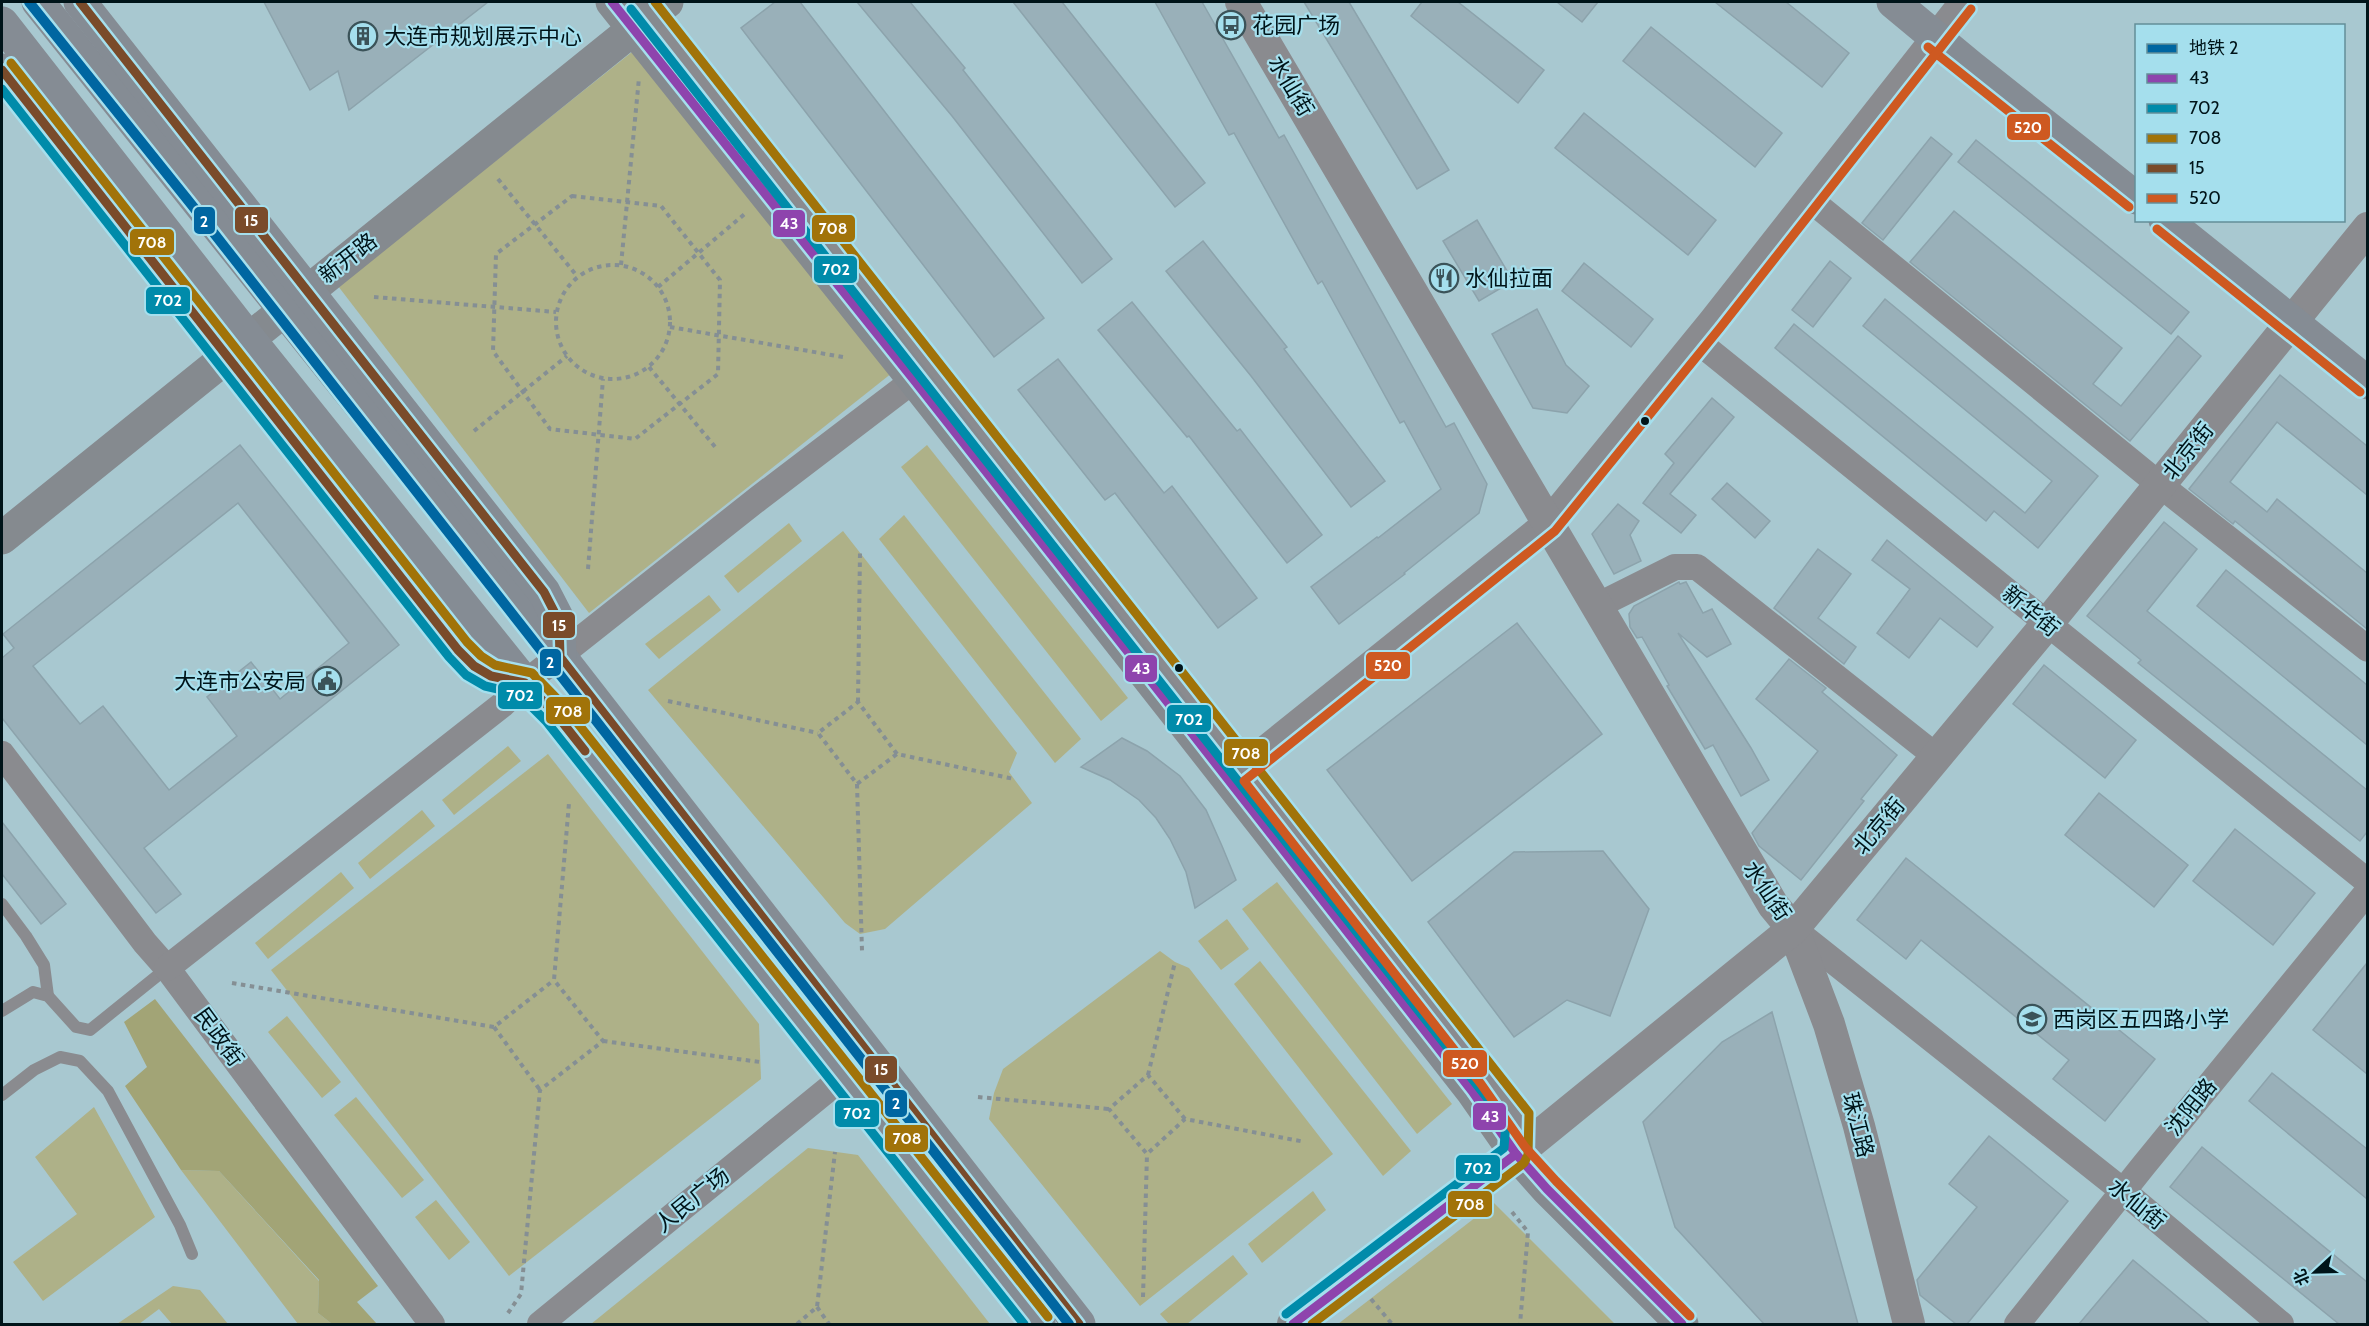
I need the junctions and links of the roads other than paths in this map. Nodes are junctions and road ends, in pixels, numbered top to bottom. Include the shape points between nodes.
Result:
1 (38, 2) edge
2 (80, 2) edge
3 (612, 2) edge
4 (1241, 2) edge
5 (1893, 2) edge
6 (1962, 2) edge
7 (648, 11) edge
8 (2, 23) edge
9 (1935, 38) junction
10 (16, 84) edge
11 (105, 85) junction
12 (196, 149) junction
13 (2135, 197) edge
14 (1808, 198) junction
15 (2168, 222) edge
16 (2367, 228) edge
17 (296, 300) junction
18 (2293, 322) junction
19 (1695, 340) junction
20 (238, 349) junction
21 (914, 380) junction
22 (2367, 383) edge
23 (2160, 485) junction
24 (1547, 522) junction
25 (2, 538) edge
26 (1597, 606) junction
27 (2047, 624) junction
28 (2367, 650) edge
29 (560, 657) junction
30 (525, 683) junction
31 (2, 754) edge
32 (1937, 757) junction
33 (1235, 772) junction
34 (2367, 882) edge
35 (2367, 891) edge
36 (2, 904) edge
37 (1793, 929) junction
38 (167, 968) junction
39 (48, 996) junction
40 (2, 1011) edge
41 (843, 1077) junction
42 (2, 1095) edge
43 (1516, 1154) junction
44 (2123, 1191) junction
45 (192, 1254) dead end
46 (432, 1324) edge
47 (540, 1324) edge
48 (1040, 1324) edge
49 (1079, 1324) edge
50 (1293, 1324) edge
51 (1682, 1324) edge
52 (1909, 1324) edge
53 (2017, 1324) edge
54 (2281, 1324) edge

1 - 11 main road
2 - 12 main road
3 - 7 main road
4 - 24 street, 水仙街
5 - 9 main road
6 - 9 street
7 - 17 main road, 新开路
7 - 21 main road
7 - 33 lane
8 - 10 main road
9 - 13 main road
9 - 14 street
10 - 20 main road
11 - 12 main road
11 - 17 main road
12 - 17 main road
14 - 19 street
14 - 23 street
15 - 18 main road
16 - 18 street, 北京街
17 - 20 main road, 新开路
17 - 29 main road via 544,592 559,621
18 - 22 main road
18 - 23 street, 北京街
19 - 24 street
19 - 27 street, 新华街
20 - 25 main road, 新开路
20 - 30 main road via 458,650 491,676
21 - 29 street
21 - 33 main road
23 - 27 street, 北京街
23 - 28 street
24 - 26 street, 水仙街
24 - 33 street
26 - 32 street via 1675,567 1697,567
26 - 37 street, 水仙街 via 1773,905
27 - 32 street, 北京街
27 - 34 street, 新华街
29 - 30 street
29 - 49 main road
30 - 38 street
30 - 41 main road via 555,713
31 - 38 street, 民政街
32 - 37 street, 北京街
33 - 43 main road
35 - 44 street, 沈阳路
36 - 39 lane via 44,964
37 - 43 street, 北京街
37 - 44 street, 水仙街
37 - 52 street, 珠江路 via 1829,1024 1859,1126
38 - 39 lane via 90,1030 76,1026
38 - 46 street, 民政街
39 - 40 lane via 33,992
41 - 47 street, 人民广场
41 - 48 main road
42 - 45 lane via 34,1070 60,1058 80,1061 108,1091
43 - 50 street, 北京街
43 - 51 main road
44 - 53 street, 沈阳路
44 - 54 street, 水仙街

